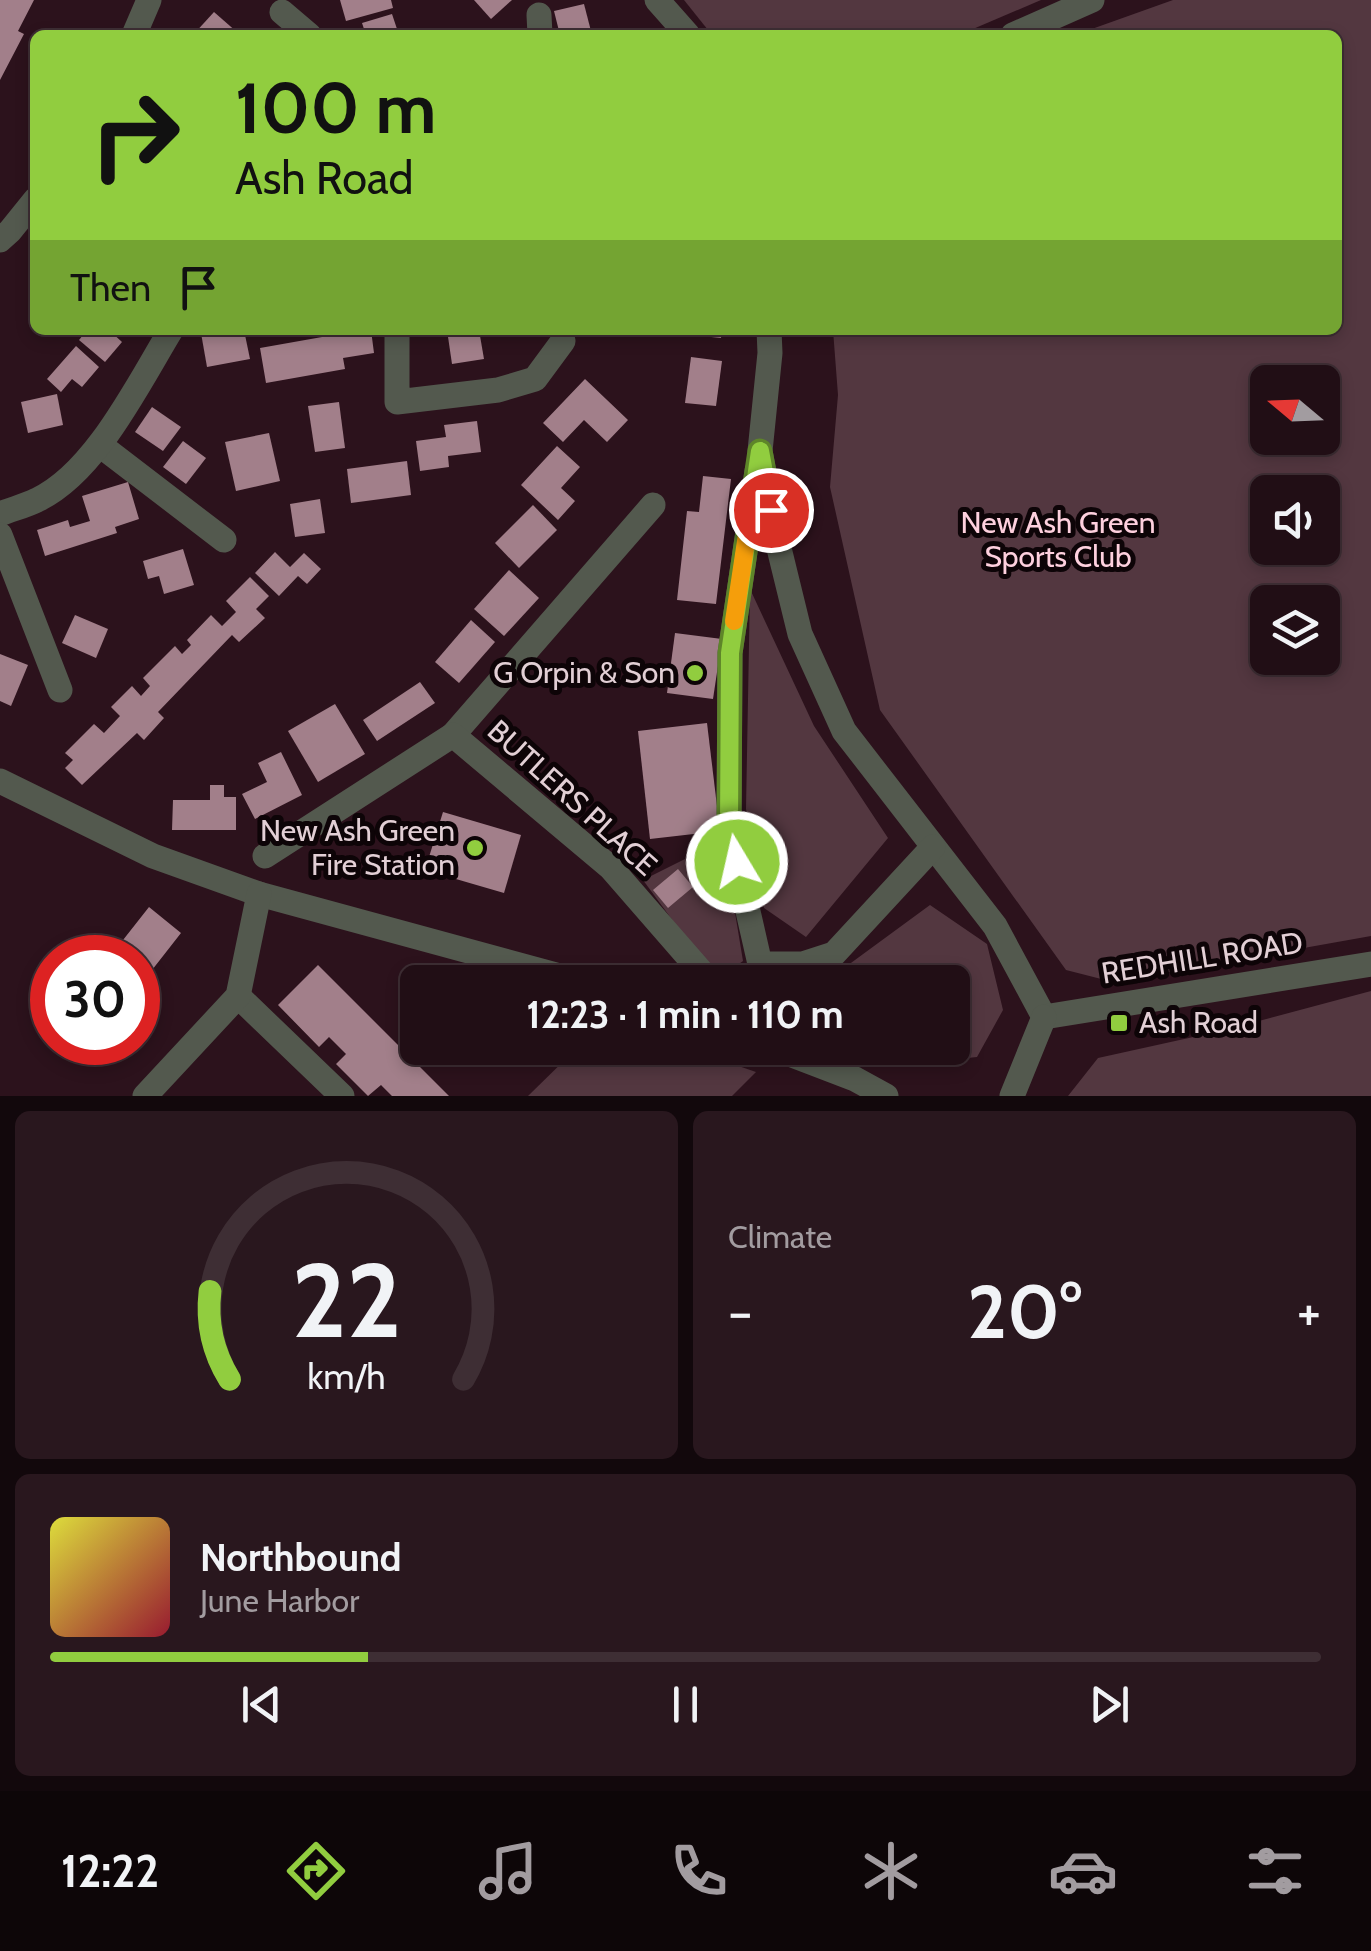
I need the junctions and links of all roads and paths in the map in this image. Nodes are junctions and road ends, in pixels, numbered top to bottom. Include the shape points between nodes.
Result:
1 (149, 0) edge
2 (657, 0) edge
3 (1092, 0) edge
4 (1059, 6) edge
5 (282, 12) dead end
6 (136, 30) edge
7 (303, 30) edge
8 (684, 30) edge
9 (1021, 30) edge
10 (30, 206) edge
11 (0, 240) edge
12 (168, 335) edge
13 (397, 335) edge
14 (769, 335) edge
15 (563, 341) dead end
16 (100, 445) junction
17 (760, 451) junction
18 (653, 505) dead end
19 (0, 514) edge
20 (0, 535) edge
21 (224, 540) dead end
22 (60, 690) dead end
23 (453, 736) junction
24 (0, 781) edge
25 (933, 847) junction
26 (266, 856) dead end
27 (259, 894) junction
28 (760, 964) joint
29 (1371, 964) edge
30 (520, 965) edge
31 (695, 965) edge
32 (238, 996) junction
33 (1044, 1018) junction
34 (818, 1065) edge
35 (145, 1096) edge
36 (342, 1096) edge
37 (886, 1096) edge
38 (1012, 1096) edge

1 - 6 street
2 - 8 street
3 - 4 street
4 - 9 street
5 - 7 street
10 - 11 street
12 - 16 street
13 - 15 street via 397,402 535,379
14 - 17 street
16 - 19 street via 68,480
16 - 21 street
17 - 25 street via 800,634 844,731
17 - 28 street via 730,653 729,828
18 - 23 street, BUTLERS PLACE
20 - 22 street
23 - 26 street, BUTLERS PLACE
23 - 31 street, BUTLERS PLACE via 611,868
24 - 27 street via 154,856
25 - 28 street via 834,954 803,964
25 - 33 street via 995,926
27 - 30 street
27 - 32 street
29 - 33 street, REDHILL ROAD
32 - 35 street
32 - 36 street
33 - 38 street
34 - 37 street

